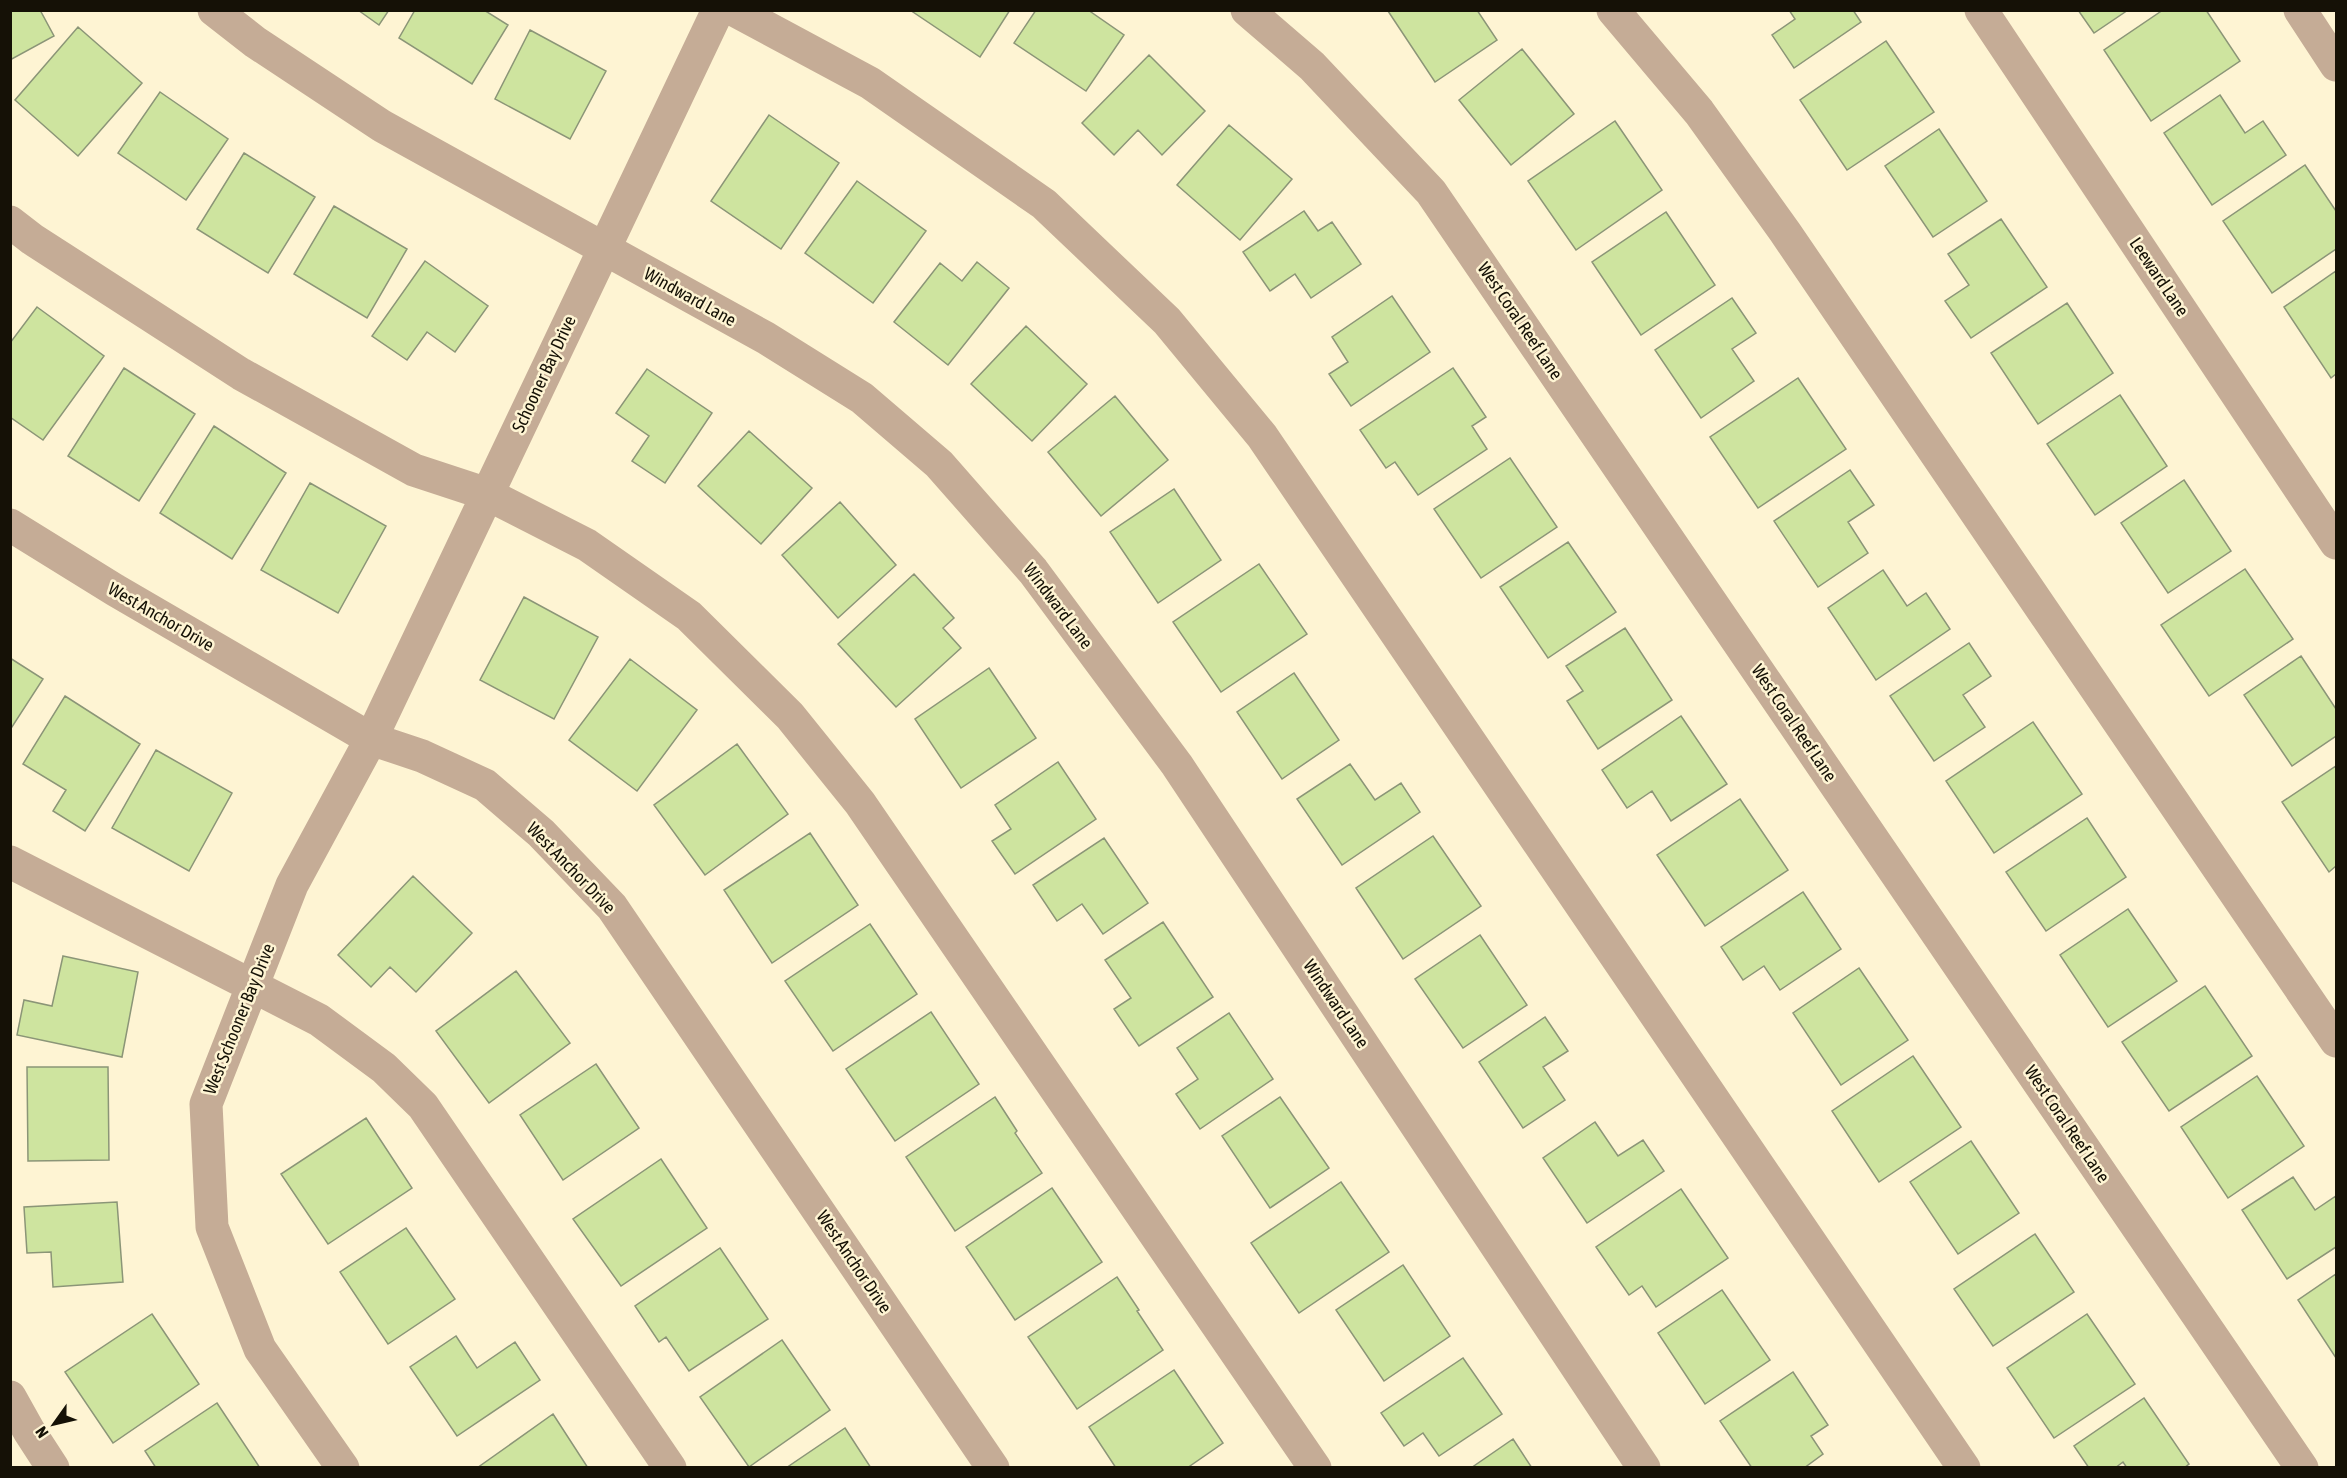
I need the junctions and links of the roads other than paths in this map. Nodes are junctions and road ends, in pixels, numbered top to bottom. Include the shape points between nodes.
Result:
1 (214, 10) edge
2 (718, 10) edge
3 (734, 10) edge
4 (1247, 10) edge
5 (1612, 10) edge
6 (1980, 10) edge
7 (2300, 10) edge
8 (2337, 65) edge
9 (10, 222) edge
10 (603, 249) junction
11 (487, 494) junction
12 (10, 525) edge
13 (2337, 543) edge
14 (371, 739) junction
15 (10, 862) edge
16 (252, 987) junction
17 (2337, 1041) edge
18 (10, 1397) edge
19 (53, 1467) edge
20 (343, 1467) edge
21 (670, 1467) edge
22 (993, 1467) edge
23 (1315, 1467) edge
24 (1644, 1467) edge
25 (1964, 1467) edge
26 (2302, 1467) edge

1 - 10 street, Windward Lane via 255,42 382,126
2 - 10 street, Schooner Bay Drive
3 - 25 street via 870,83 1044,204 1167,321 1262,436
4 - 26 street, West Coral Reef Lane via 1312,66 1431,192
5 - 17 street via 1699,112 1785,232
6 - 13 street, Leeward Lane
7 - 8 street
9 - 11 street via 241,374 414,470
10 - 11 street, Schooner Bay Drive
10 - 24 street, Windward Lane via 766,338 862,398 939,464 1033,571 1177,765
11 - 14 street, Schooner Bay Drive
11 - 23 street via 587,545 688,616 790,716 860,803
12 - 14 street, West Anchor Drive
14 - 16 street, West Schooner Bay Drive via 292,885
14 - 22 street, West Anchor Drive via 422,756 485,785 541,833 612,907
15 - 16 street
16 - 20 street, West Schooner Bay Drive via 206,1104 212,1227 260,1349
16 - 21 street via 319,1020 384,1068 423,1106
18 - 19 street

